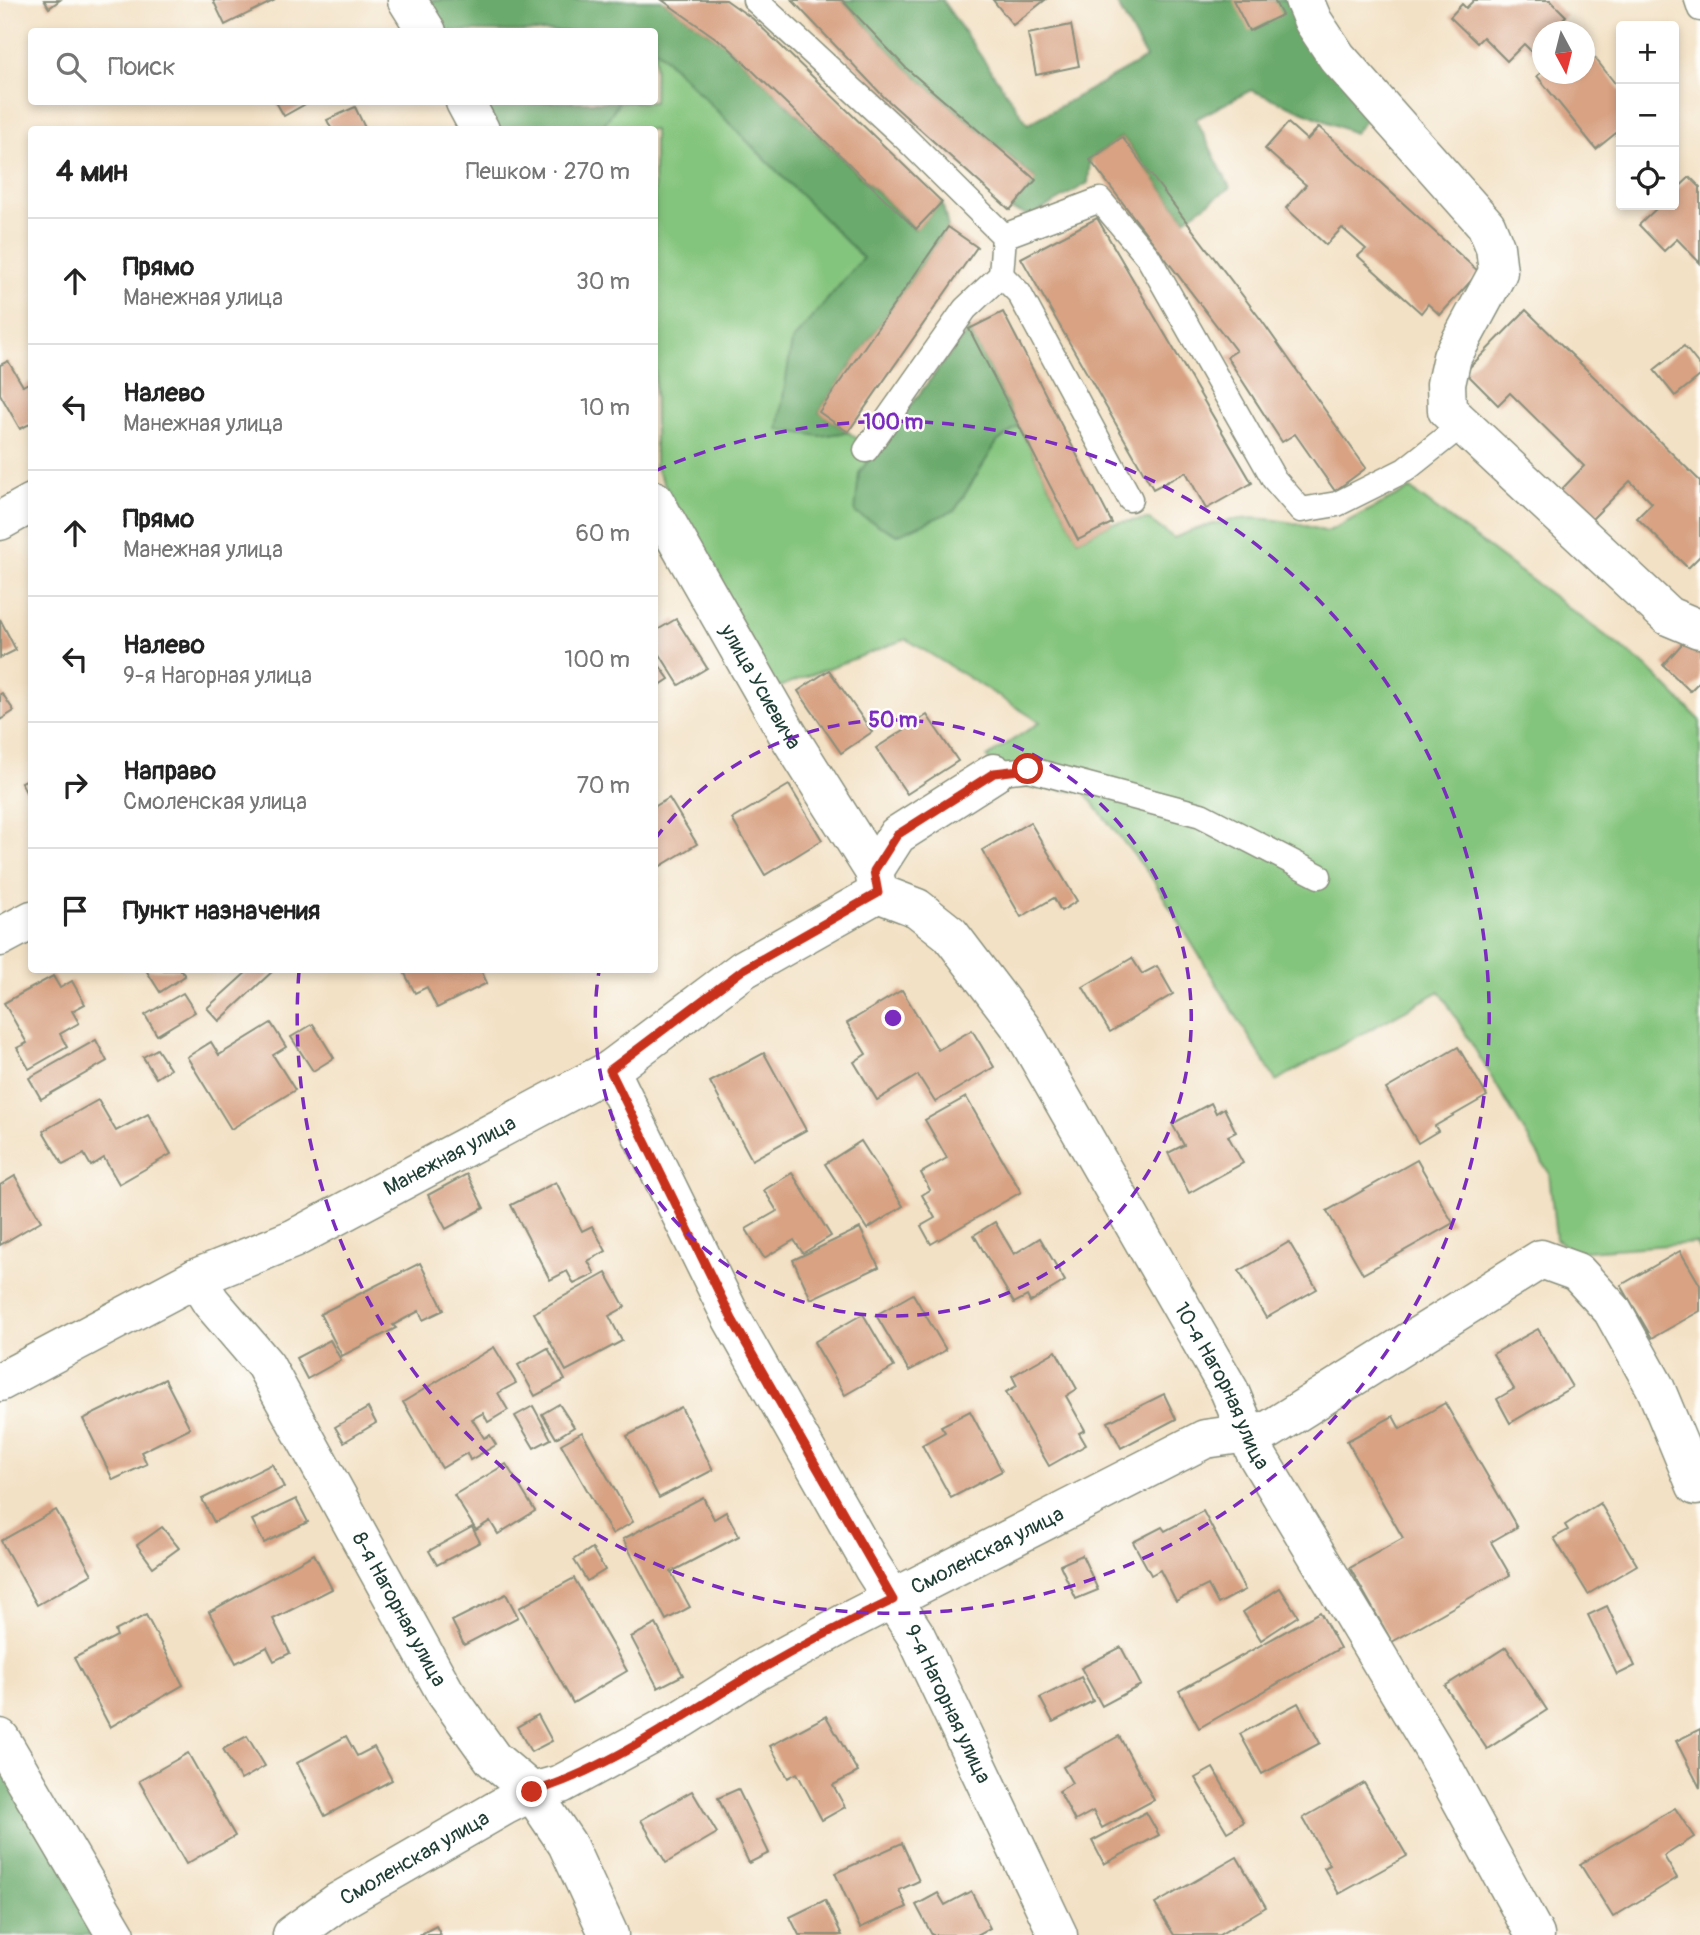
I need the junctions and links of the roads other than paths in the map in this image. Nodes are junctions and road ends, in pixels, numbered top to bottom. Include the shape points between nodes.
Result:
1 (407, 0) edge
2 (755, 0) edge
3 (1304, 0) edge
4 (1697, 0) edge
5 (1700, 9) edge
6 (424, 28) edge
7 (467, 105) edge
8 (478, 126) edge
9 (1004, 236) junction
10 (1001, 275) junction
11 (1463, 424) junction
12 (866, 450) dead end
13 (1130, 499) dead end
14 (660, 524) edge
15 (1699, 629) edge
16 (994, 773) joint
17 (1319, 876) dead end
18 (876, 882) junction
19 (28, 922) edge
20 (0, 937) edge
21 (610, 1070) junction
22 (196, 1278) junction
23 (0, 1382) edge
24 (1246, 1433) junction
25 (1696, 1486) dead end
26 (893, 1600) junction
27 (0, 1738) edge
28 (532, 1792) junction
29 (116, 1935) edge
30 (292, 1935) edge
31 (609, 1935) edge
32 (1058, 1935) edge
33 (1535, 1935) edge

1 - 6 street
2 - 9 lane
3 - 11 street via 1337,57 1486,225 1495,247 1498,272 1452,357 1446,384 1447,410
4 - 5 lane
7 - 8 street
9 - 10 lane
9 - 11 lane via 1101,200 1148,257 1274,479 1301,510 1337,504 1405,470
10 - 12 lane via 965,309
10 - 13 lane via 1019,293
11 - 15 street via 1668,616
14 - 18 street, улица Усиевича
16 - 17 lane via 1028,769 1201,815
16 - 18 street, Манежная улица via 897,835
18 - 21 street, Манежная улица via 744,969
18 - 24 street, 10-я Нагорная улица via 950,933 1022,1029 1229,1390
19 - 20 street
21 - 22 street, Манежная улица via 293,1239
21 - 26 street, 9-я Нагорная улица via 732,1319
22 - 23 street, Манежная улица
22 - 28 street, 8-я Нагорная улица via 265,1365 445,1692 493,1759
24 - 25 street, Смоленская улица via 1269,1430 1541,1259 1577,1272 1612,1310 1655,1387
24 - 26 street, Смоленская улица via 1205,1439
24 - 33 street, 10-я Нагорная улица via 1434,1750
26 - 28 street, Смоленская улица via 561,1783
26 - 32 street, 9-я Нагорная улица via 915,1634
27 - 29 street
28 - 30 street, Смоленская улица via 338,1902
28 - 31 street, 8-я Нагорная улица via 567,1844

